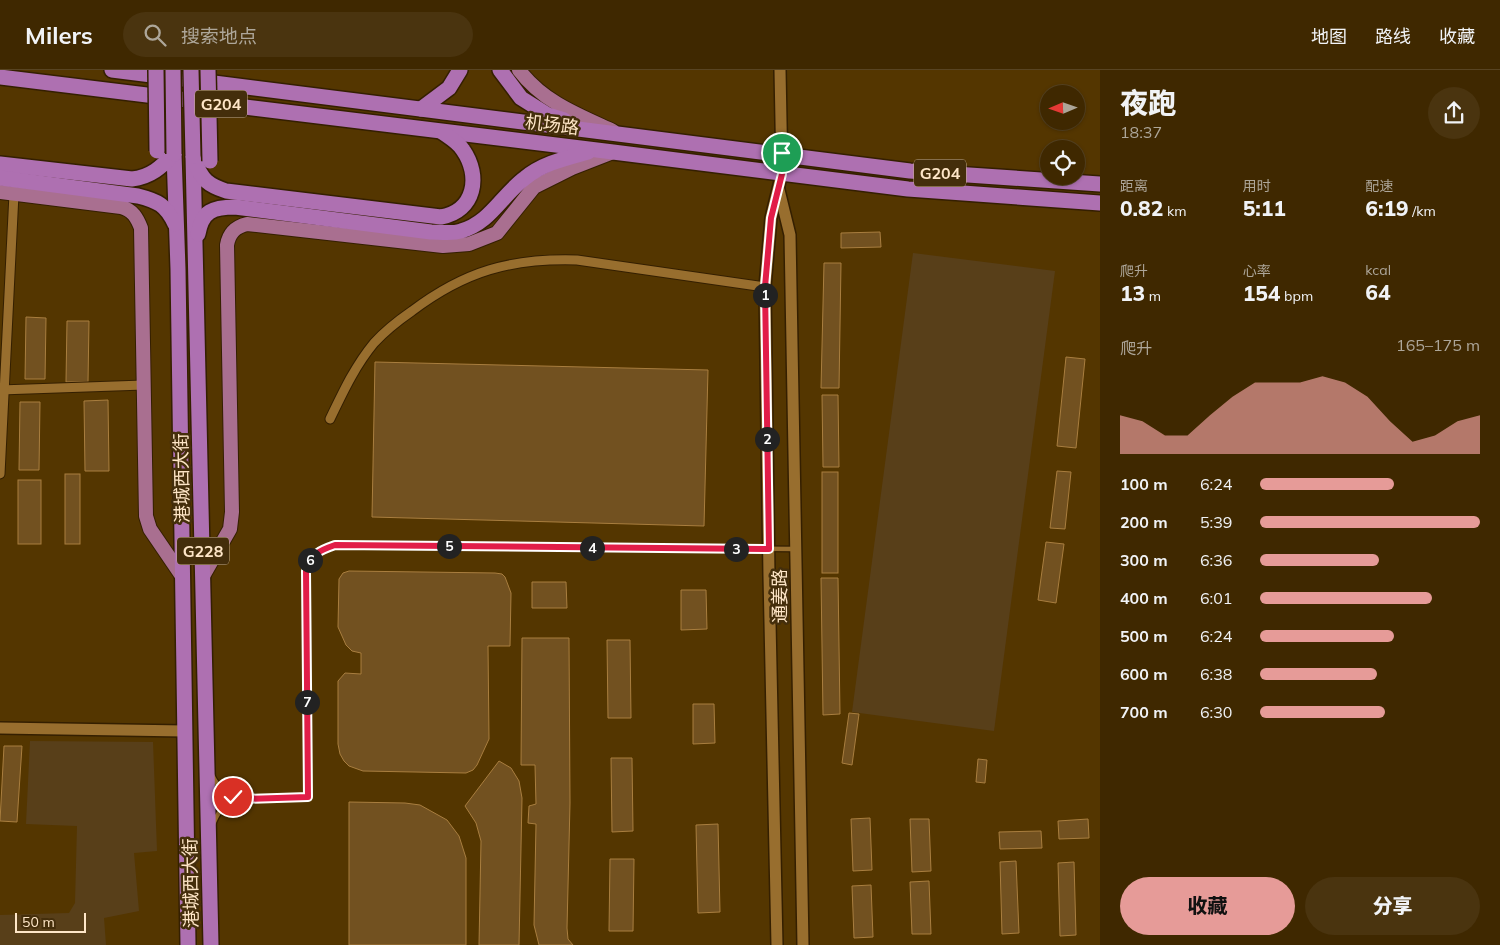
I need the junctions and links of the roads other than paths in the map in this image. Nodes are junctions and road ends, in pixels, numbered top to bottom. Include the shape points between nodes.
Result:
1 (112, 70) edge
2 (156, 70) edge
3 (173, 70) edge
4 (191, 70) edge
5 (208, 70) edge
6 (460, 70) edge
7 (500, 70) edge
8 (519, 70) edge
9 (780, 70) edge
10 (0, 77) edge
11 (421, 109) junction
12 (599, 131) junction
13 (442, 132) junction
14 (616, 133) junction
15 (598, 150) junction
16 (613, 152) junction
17 (782, 153) junction
18 (174, 154) junction
19 (193, 156) junction
20 (0, 164) edge
21 (153, 173) junction
22 (0, 178) edge
23 (780, 181) junction
24 (1100, 184) edge
25 (218, 188) junction
26 (7, 193) edge
27 (1100, 203) edge
28 (176, 227) junction
29 (196, 271) junction
30 (765, 287) junction
31 (144, 385) junction
32 (2, 390) edge
33 (330, 419) dead end
34 (0, 474) edge
35 (769, 549) junction
36 (797, 549) junction
37 (182, 576) junction
38 (203, 576) junction
39 (0, 728) edge
40 (184, 731) junction
41 (207, 758) junction
42 (243, 799) junction
43 (209, 840) junction
44 (188, 945) edge
45 (211, 945) edge
46 (776, 945) edge
47 (803, 945) edge

1 - 11 highway, 机场路 / G204
2 - 21 highway, bridge via 158,159
3 - 18 highway, 港城西大街 / G228, bridge
4 - 19 highway, 港城西大街 / G228, bridge
5 - 25 highway, bridge via 210,161 212,177
6 - 11 highway via 449,88
7 - 12 highway via 522,98 548,115
8 - 14 main road via 530,84 561,107
9 - 17 street
10 - 13 highway, 机场路 / G204
11 - 12 highway, 机场路 / G204
12 - 14 highway, 机场路 / G204
13 - 15 highway, 机场路 / G204
13 - 25 highway via 462,148 474,175 469,197 449,216 432,218
14 - 17 highway, 机场路 / G204
15 - 16 highway, 机场路 / G204
15 - 29 highway via 554,162 526,176 492,213 477,225 460,232 431,232 220,206 207,214 200,228
16 - 23 highway, 机场路 / G204
16 - 38 main road via 534,187 497,233 469,244 443,246 247,224 233,231 227,245 232,512 230,529
17 - 23 street
17 - 24 highway, 机场路 / G204 via 910,171
18 - 21 highway
18 - 28 highway, 港城西大街 / G228
19 - 25 highway via 203,179
19 - 29 highway, 港城西大街 / G228
20 - 21 highway via 132,179
22 - 28 highway via 138,196 162,206
23 - 27 highway, 机场路 / G204
23 - 30 street, 通姜路 via 771,218
23 - 36 street, 通姜路 via 790,235
26 - 31 main road via 121,207 138,219 141,228
26 - 32 street
28 - 37 highway, 港城西大街 / G228
29 - 38 highway, 港城西大街 / G228
30 - 33 street via 577,260 520,261 486,269 432,296 375,343 349,379
30 - 35 street, 通姜路
31 - 32 street
31 - 37 main road via 146,516 150,529
32 - 34 street
35 - 36 lane
35 - 42 lane via 335,545 320,550 311,558 306,571 308,797
35 - 46 street, 通姜路
36 - 47 street, 通姜路
37 - 40 highway, 港城西大街 / G228
38 - 41 highway, 港城西大街 / G228
39 - 40 street
40 - 44 highway, 港城西大街 / G228
41 - 42 lane via 215,781 225,792
41 - 43 highway, 港城西大街 / G228
42 - 43 lane via 224,806 213,823
43 - 45 highway, 港城西大街 / G228

